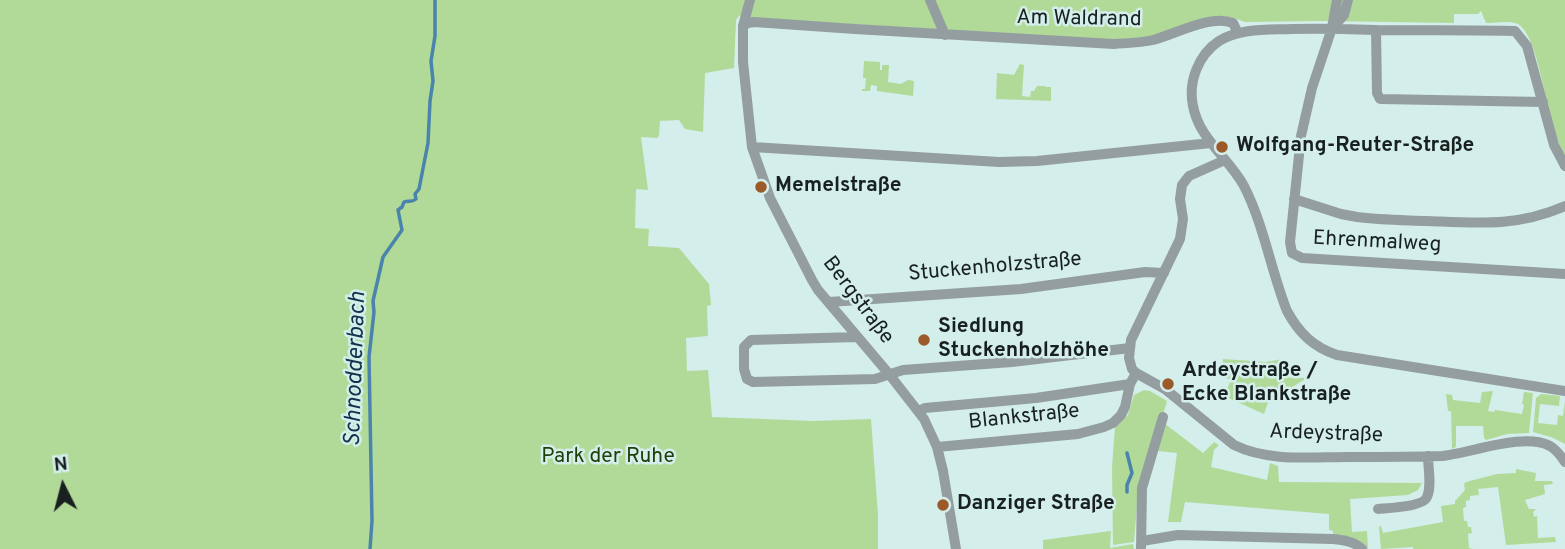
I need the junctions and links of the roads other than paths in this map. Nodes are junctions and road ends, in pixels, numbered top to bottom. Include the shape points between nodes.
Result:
1 (750, 0) edge
2 (930, 0) edge
3 (1337, 0) edge
4 (1348, 0) edge
5 (743, 26) junction
6 (1332, 28) junction
7 (1376, 30) junction
8 (1238, 33) junction
9 (945, 35) junction
10 (1543, 102) junction
11 (1211, 143) junction
12 (752, 147) junction
13 (1225, 160) junction
14 (1565, 166) edge
15 (1294, 199) junction
16 (1565, 206) edge
17 (1164, 273) junction
18 (1565, 274) edge
19 (829, 302) junction
20 (857, 337) junction
21 (1130, 348) junction
22 (1136, 373) junction
23 (889, 374) junction
24 (1130, 384) junction
25 (1565, 391) edge
26 (919, 411) junction
27 (1163, 417) dead end
28 (937, 447) junction
29 (1428, 456) junction
30 (1565, 462) edge
31 (1378, 509) dead end
32 (1141, 545) edge
33 (956, 549) edge
34 (1362, 549) edge

1 - 5 street, Bergstraße
2 - 9 street
3 - 6 street
4 - 6 street via 1344,15
5 - 9 street, Am Waldrand via 754,22
5 - 12 street, Bergstraße
6 - 7 street
6 - 8 street
6 - 15 street, Ehrenmalweg via 1301,136
7 - 10 street via 1515,31 1527,46
7 - 10 street via 1380,99
8 - 9 street, Am Waldrand via 1233,23 1221,19 1150,40 1114,44
8 - 11 street via 1210,48 1194,77 1193,106
10 - 14 street via 1554,145
11 - 12 street via 999,162
11 - 13 street
12 - 19 street, Bergstraße via 811,280
13 - 17 street via 1185,180 1180,199 1181,239
13 - 25 street via 1244,187 1287,312 1300,332 1323,350
15 - 16 street via 1357,217 1483,224 1521,220
15 - 18 street, Ehrenmalweg via 1290,242 1298,257
17 - 19 street, Stuckenholzstraße via 1021,289
17 - 21 street
19 - 20 street, Bergstraße
20 - 23 street, Bergstraße
20 - 23 street via 751,340 744,347 747,379 875,379
21 - 22 street via 1130,364
21 - 23 street
22 - 24 street
22 - 29 street, Ardeystraße via 1166,389 1242,449 1294,457
23 - 26 street, Bergstraße
24 - 26 street
24 - 28 street, Blankstraße via 1121,415 1104,427 1078,435
26 - 28 street, Bergstraße
27 - 32 street via 1142,488
28 - 33 street, Bergstraße
29 - 30 street, Ardeystraße via 1525,441 1549,445
29 - 31 street via 1427,498
32 - 34 street via 1178,536 1332,538

